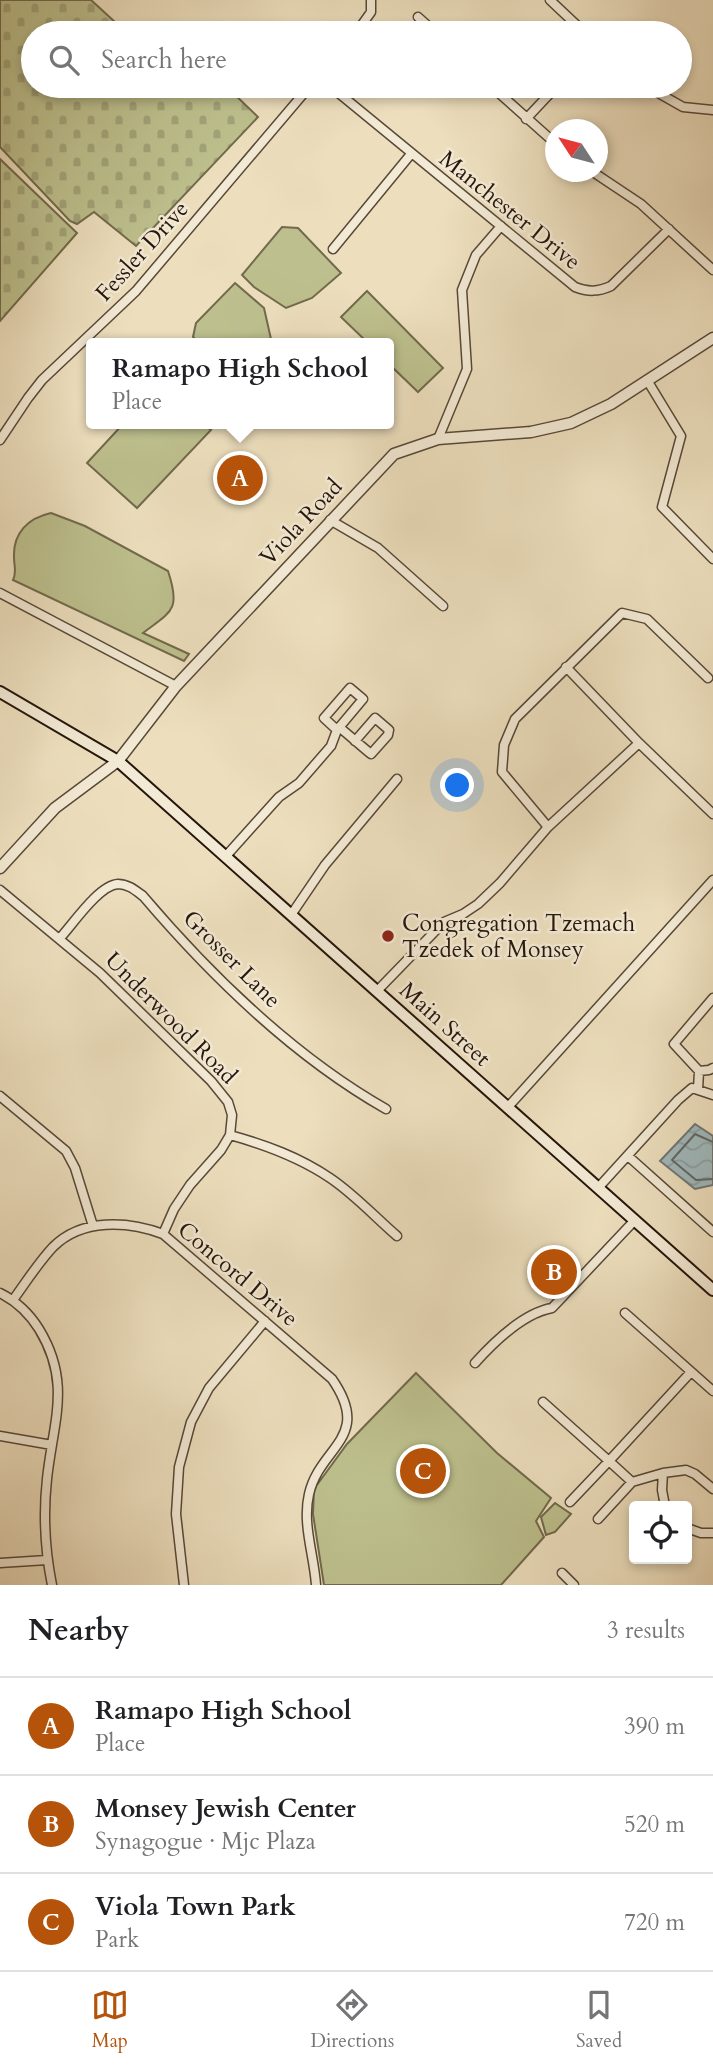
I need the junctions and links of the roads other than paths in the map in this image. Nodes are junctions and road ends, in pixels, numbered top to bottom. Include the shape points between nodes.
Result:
1 (550, 0) edge
2 (371, 1) edge
3 (418, 17) dead end
4 (365, 21) edge
5 (422, 21) edge
6 (572, 21) edge
7 (300, 98) edge
8 (344, 98) edge
9 (504, 98) edge
10 (546, 98) edge
11 (667, 98) edge
12 (713, 110) edge
13 (526, 119) junction
14 (545, 135) edge
15 (411, 154) junction
16 (608, 181) edge
17 (501, 226) junction
18 (669, 229) junction
19 (333, 249) dead end
20 (713, 270) edge
21 (86, 338) edge
22 (86, 338) edge
23 (713, 338) edge
24 (648, 380) junction
25 (0, 439) edge
26 (438, 439) junction
27 (330, 520) junction
28 (713, 559) edge
29 (0, 593) edge
30 (443, 606) dead end
31 (566, 667) junction
32 (708, 678) dead end
33 (176, 686) junction
34 (0, 692) edge
35 (338, 729) junction
36 (355, 741) junction
37 (639, 743) junction
38 (118, 761) junction
39 (397, 779) dead end
40 (713, 814) edge
41 (548, 827) junction
42 (226, 856) junction
43 (0, 868) edge
44 (713, 880) edge
45 (0, 890) edge
46 (291, 915) junction
47 (60, 938) junction
48 (377, 991) junction
49 (713, 998) edge
50 (713, 1068) edge
51 (699, 1070) junction
52 (695, 1089) junction
53 (0, 1096) edge
54 (713, 1096) edge
55 (507, 1108) junction
56 (386, 1109) dead end
57 (230, 1135) junction
58 (628, 1156) junction
59 (598, 1188) junction
60 (635, 1220) junction
61 (93, 1226) junction
62 (713, 1232) edge
63 (163, 1234) junction
64 (397, 1236) dead end
65 (713, 1290) edge
66 (0, 1293) edge
67 (13, 1300) junction
68 (625, 1313) dead end
69 (265, 1321) junction
70 (475, 1363) dead end
71 (691, 1372) junction
72 (713, 1391) edge
73 (543, 1402) dead end
74 (0, 1436) edge
75 (52, 1445) junction
76 (609, 1461) junction
77 (663, 1473) junction
78 (632, 1482) junction
79 (713, 1489) edge
80 (665, 1501) edge
81 (570, 1502) dead end
82 (598, 1519) dead end
83 (692, 1530) edge
84 (713, 1533) edge
85 (47, 1560) junction
86 (0, 1563) edge
87 (562, 1573) dead end
88 (52, 1585) edge
89 (184, 1585) edge
90 (316, 1585) edge
91 (574, 1585) edge

1 - 6 street
2 - 4 street
3 - 5 street
7 - 22 street, Fessler Drive via 136,291
8 - 15 street, Manchester Drive
9 - 13 street
10 - 13 street
11 - 12 street via 683,107
13 - 14 street
15 - 17 street, Manchester Drive
15 - 19 street
16 - 18 street
17 - 18 street, Manchester Drive via 575,287 587,291 611,286
17 - 26 street via 476,255 462,290 467,369
18 - 20 street
21 - 25 street, Fessler Drive via 42,380
23 - 24 street, Viola Road
24 - 26 street, Viola Road via 571,423 531,432
24 - 28 street via 681,436 662,507
26 - 27 street, Viola Road via 394,454
27 - 30 street via 378,548
27 - 33 street, Viola Road
29 - 33 street
31 - 32 street via 622,613 646,619
31 - 37 street
31 - 41 street via 515,719 504,745 502,772
33 - 38 street, Viola Road
34 - 38 main road, Main Street
35 - 35 street via 324,718 350,688 363,699
35 - 36 street
35 - 42 street via 331,746 299,783 279,797
36 - 36 street via 371,754 389,730 375,718
37 - 40 street
37 - 41 street
38 - 42 main road, Main Street
38 - 43 street, Viola Road via 55,808
39 - 46 street via 325,865
41 - 48 street via 500,883 478,904 443,922
42 - 46 main road, Main Street
44 - 55 street
45 - 47 street, Underwood Road
46 - 48 main road, Main Street
47 - 56 street, Grosser Lane via 109,886 132,887 208,967 302,1052
47 - 57 street, Underwood Road via 222,1092 232,1115
48 - 55 main road, Main Street
49 - 51 street via 674,1044
50 - 51 street
51 - 52 street
52 - 54 street
52 - 58 street
53 - 61 street via 66,1151
55 - 59 main road, Main Street
57 - 63 street via 190,1185
57 - 64 street via 270,1146 332,1179
58 - 59 street
58 - 62 street
59 - 60 main road, Main Street
60 - 65 main road, Main Street
60 - 70 street via 552,1308 534,1312
61 - 63 street, Concord Drive via 124,1225
61 - 67 street, Concord Drive via 55,1245
63 - 69 street, Concord Drive
66 - 67 street
67 - 75 street via 32,1319 57,1368 59,1401
68 - 71 street
69 - 89 street via 208,1388 191,1423 179,1467 176,1514
69 - 90 street, Concord Drive via 332,1379 346,1406 347,1425 340,1444 315,1475 309,1494 306,1515
71 - 72 street
71 - 76 street
73 - 76 street
74 - 75 street
75 - 85 street via 44,1517
76 - 78 street
76 - 81 street
77 - 78 street
77 - 79 street via 686,1470
77 - 80 street
78 - 82 street
83 - 84 street
85 - 86 street
85 - 88 street
87 - 91 street

